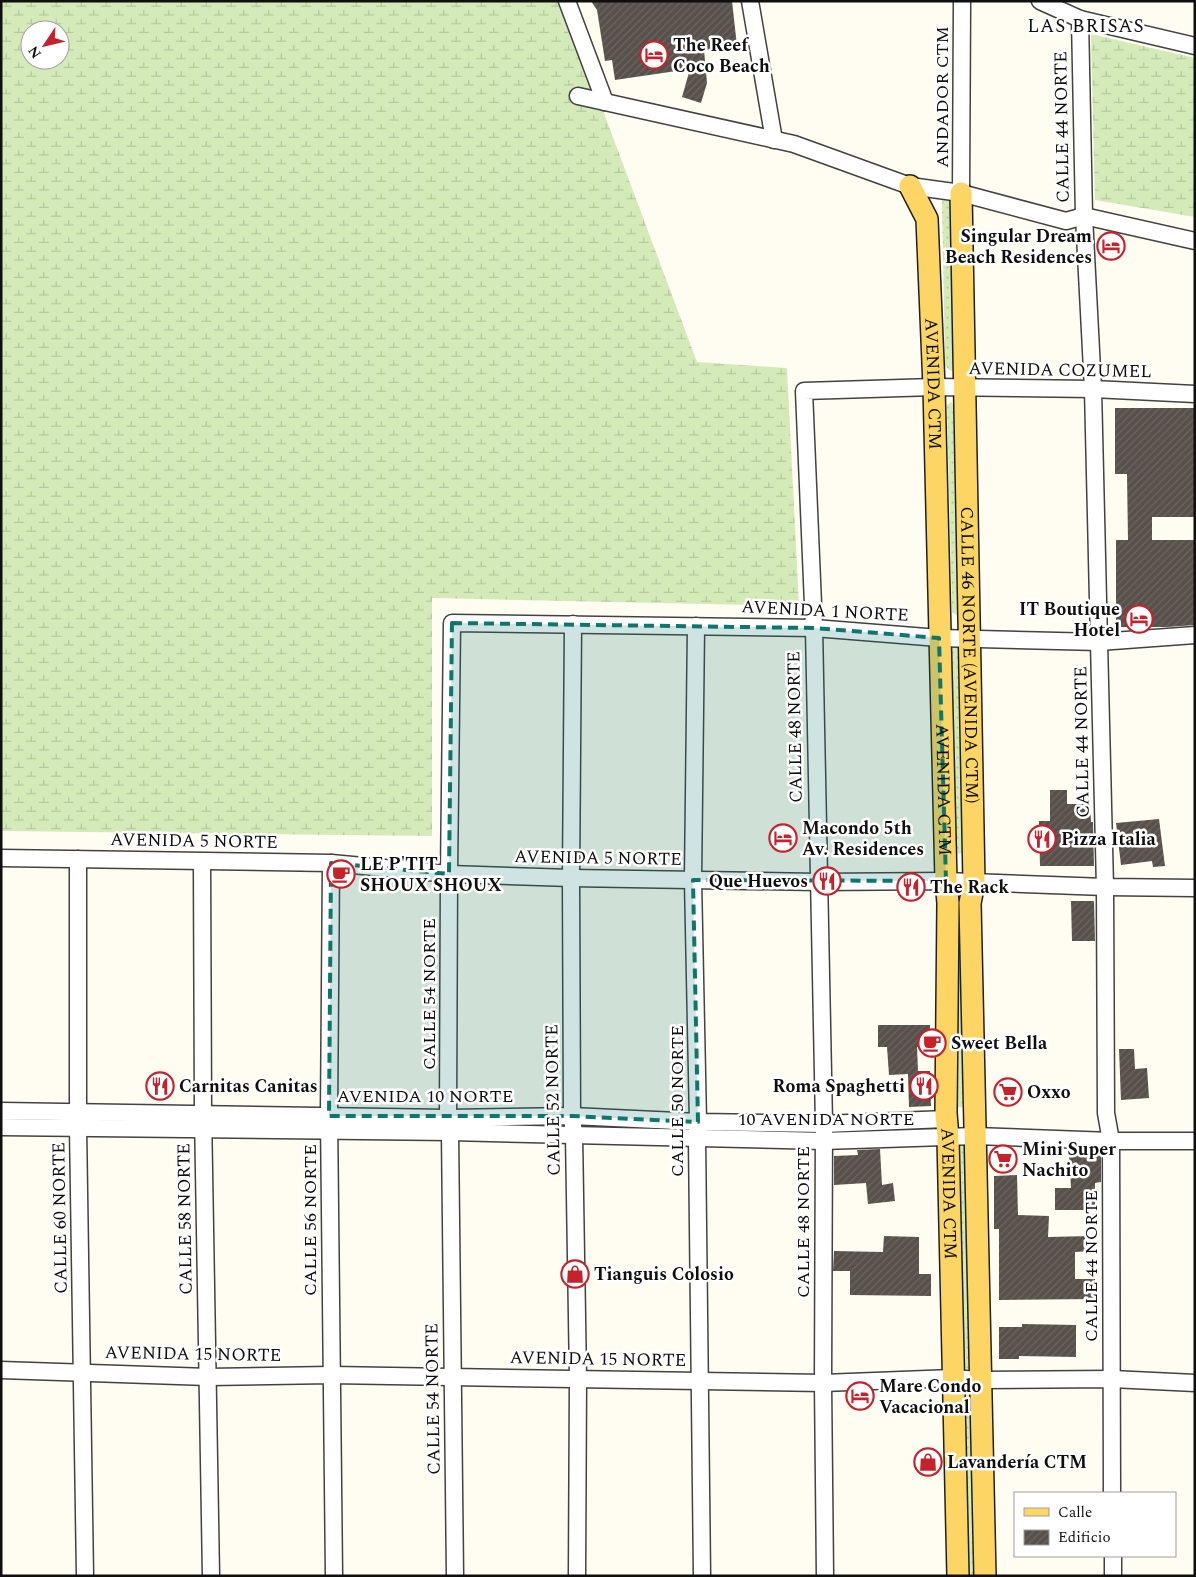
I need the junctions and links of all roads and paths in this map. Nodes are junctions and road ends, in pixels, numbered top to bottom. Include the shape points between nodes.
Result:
1 (567, 1) edge
2 (750, 1) edge
3 (962, 1) edge
4 (1040, 1) edge
5 (1080, 19) junction
6 (1195, 46) edge
7 (578, 96) dead end
8 (605, 102) junction
9 (774, 140) junction
10 (910, 186) junction
11 (961, 193) junction
12 (1084, 216) junction
13 (1195, 241) edge
14 (934, 387) junction
15 (965, 388) junction
16 (1093, 389) junction
17 (804, 391) joint
18 (1195, 394) edge
19 (452, 622) joint
20 (573, 624) junction
21 (696, 626) junction
22 (814, 628) junction
23 (1195, 635) edge
24 (939, 638) junction
25 (970, 639) junction
26 (1100, 642) junction
27 (1, 858) edge
28 (78, 859) junction
29 (202, 862) junction
30 (331, 863) junction
31 (449, 874) junction
32 (571, 878) junction
33 (694, 880) junction
34 (946, 881) junction
35 (818, 882) junction
36 (1105, 887) junction
37 (1195, 888) edge
38 (972, 893) junction
39 (948, 903) junction
40 (1, 1111) edge
41 (203, 1113) junction
42 (572, 1116) junction
43 (78, 1120) junction
44 (698, 1122) junction
45 (330, 1124) junction
46 (449, 1125) junction
47 (1, 1127) edge
48 (975, 1127) junction
49 (947, 1128) junction
50 (203, 1130) junction
51 (824, 1132) junction
52 (574, 1135) junction
53 (697, 1138) junction
54 (1111, 1141) junction
55 (1195, 1141) edge
56 (1, 1370) edge
57 (83, 1372) junction
58 (331, 1375) junction
59 (453, 1376) junction
60 (208, 1377) junction
61 (578, 1378) junction
62 (953, 1378) junction
63 (1112, 1379) junction
64 (701, 1380) junction
65 (980, 1380) junction
66 (824, 1382) junction
67 (1195, 1383) edge
68 (1112, 1492) edge
69 (1113, 1557) edge
70 (85, 1576) edge
71 (211, 1576) edge
72 (334, 1576) edge
73 (456, 1576) edge
74 (577, 1576) edge
75 (702, 1576) edge
76 (825, 1576) edge
77 (958, 1576) edge
78 (985, 1576) edge
79 (1113, 1576) edge

1 - 8 street
2 - 9 street
3 - 11 street, ANDADOR CTM
4 - 5 street
5 - 6 street
5 - 12 street, CALLE 44 NORTE
7 - 8 street
8 - 9 street
9 - 10 street via 794,144
10 - 11 street
10 - 14 main road, AVENIDA CTM via 927,219
11 - 12 street via 1066,221
11 - 15 main road, CALLE 46 NORTE (AVENIDA CTM)
12 - 13 street
12 - 16 street, CALLE 44 NORTE
14 - 15 street, AVENIDA COZUMEL
14 - 17 street, AVENIDA COZUMEL
14 - 24 main road, AVENIDA CTM
15 - 16 street, AVENIDA COZUMEL
15 - 25 main road, CALLE 46 NORTE (AVENIDA CTM)
16 - 18 street, AVENIDA COZUMEL
16 - 26 street, CALLE 44 NORTE
17 - 22 street, CALLE 48 NORTE
19 - 20 street, AVENIDA 1 NORTE
19 - 31 street, CALLE 54 NORTE
20 - 21 street, AVENIDA 1 NORTE
20 - 32 street, CALLE 52 NORTE
21 - 22 street, AVENIDA 1 NORTE
21 - 33 street, CALLE 50 NORTE
22 - 24 street, AVENIDA 1 NORTE
22 - 35 street, CALLE 48 NORTE
23 - 26 street, AVENIDA 1 NORTE
24 - 25 street, AVENIDA 1 NORTE
24 - 34 main road, AVENIDA CTM
25 - 26 street, AVENIDA 1 NORTE
25 - 38 main road, CALLE 46 NORTE (AVENIDA CTM)
26 - 36 street, CALLE 44 NORTE
27 - 28 street, AVENIDA 5 NORTE
28 - 29 street, AVENIDA 5 NORTE
28 - 43 street, CALLE 60 NORTE
29 - 30 street, AVENIDA 5 NORTE
29 - 41 street, CALLE 58 NORTE
30 - 31 street, AVENIDA 5 NORTE
30 - 45 street, CALLE 56 NORTE
31 - 32 street, AVENIDA 5 NORTE
31 - 46 street, CALLE 54 NORTE
32 - 33 street, AVENIDA 5 NORTE
32 - 42 street, CALLE 52 NORTE
33 - 35 street, AVENIDA 5 NORTE
33 - 44 street, CALLE 50 NORTE
34 - 35 street, AVENIDA 5 NORTE
34 - 38 street, AVENIDA 5 NORTE
34 - 39 main road, AVENIDA CTM
35 - 51 street, CALLE 48 NORTE
36 - 37 street, AVENIDA 5 NORTE
36 - 38 street, AVENIDA 5 NORTE
36 - 54 street, CALLE 44 NORTE via 1106,1119
38 - 39 street
38 - 48 main road, CALLE 46 NORTE (AVENIDA CTM)
39 - 49 main road, AVENIDA CTM
40 - 43 street, AVENIDA 10 NORTE
41 - 43 street, AVENIDA 10 NORTE
41 - 45 street, AVENIDA 10 NORTE
41 - 50 street, CALLE 58 NORTE
42 - 44 street, AVENIDA 10 NORTE
42 - 46 street, AVENIDA 10 NORTE
42 - 52 street, CALLE 52 NORTE
43 - 47 street, AVENIDA 10 NORTE
43 - 50 street, AVENIDA 10 NORTE
43 - 57 street, CALLE 60 NORTE
44 - 51 street, 10 AVENIDA NORTE
44 - 53 street, CALLE 50 NORTE
45 - 46 street, AVENIDA 10 NORTE
45 - 50 street, AVENIDA 10 NORTE
45 - 58 street, CALLE 56 NORTE
46 - 52 street, AVENIDA 10 NORTE
46 - 59 street, CALLE 54 NORTE
48 - 49 street, 10 AVENIDA NORTE
48 - 54 street, 10 AVENIDA NORTE
48 - 65 main road, AVENIDA CTM
49 - 51 street, 10 AVENIDA NORTE
49 - 62 main road, AVENIDA CTM
50 - 60 street, CALLE 58 NORTE
51 - 53 street, 10 AVENIDA NORTE
51 - 66 street, CALLE 48 NORTE
52 - 53 street, AVENIDA 10 NORTE
52 - 61 street, CALLE 52 NORTE
53 - 64 street, CALLE 50 NORTE
54 - 55 street, 10 AVENIDA NORTE
54 - 63 street, CALLE 44 NORTE
56 - 57 street, AVENIDA 15 NORTE
57 - 60 street, AVENIDA 15 NORTE
57 - 70 street, CALLE 60 NORTE
58 - 59 street, AVENIDA 15 NORTE
58 - 60 street, AVENIDA 15 NORTE
58 - 72 street, CALLE 56 NORTE
59 - 61 street, AVENIDA 15 NORTE
59 - 73 street, CALLE 54 NORTE
60 - 71 street, CALLE 58 NORTE
61 - 64 street, AVENIDA 15 NORTE
61 - 74 street, CALLE 52 NORTE
62 - 65 street, AVENIDA 15 NORTE
62 - 66 street, AVENIDA 15 NORTE
62 - 77 main road, AVENIDA CTM
63 - 65 street, AVENIDA 15 NORTE
63 - 67 street, AVENIDA 15 NORTE
63 - 68 street, CALLE 44 NORTE
64 - 66 street, AVENIDA 15 NORTE
64 - 75 street, CALLE 50 NORTE
65 - 78 main road, AVENIDA CTM
66 - 76 street, CALLE 48 NORTE
69 - 79 street

